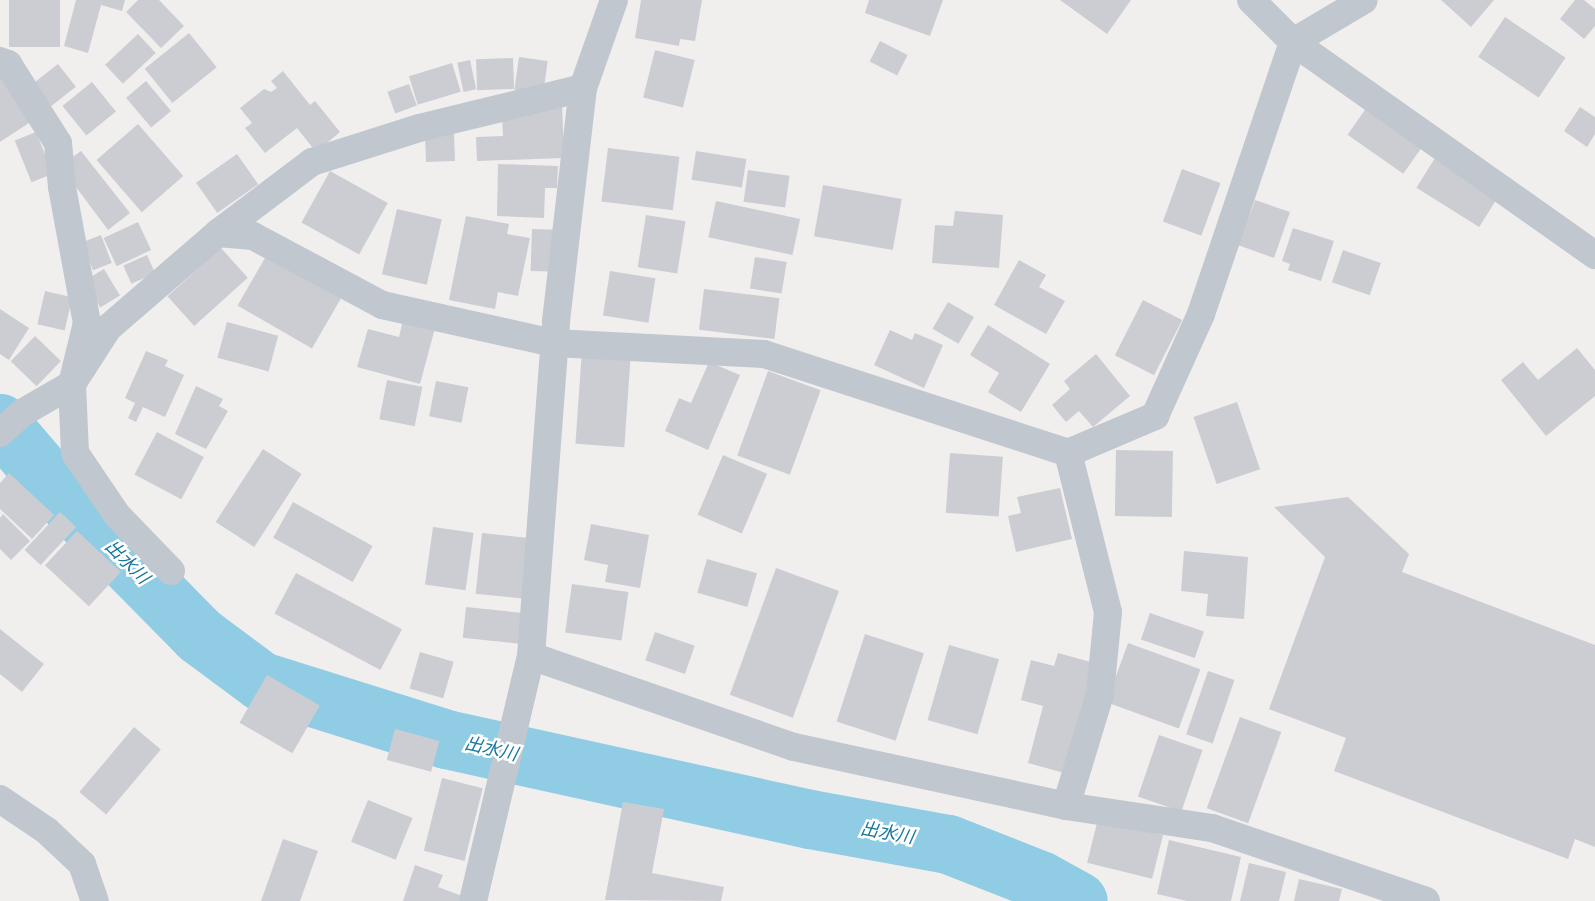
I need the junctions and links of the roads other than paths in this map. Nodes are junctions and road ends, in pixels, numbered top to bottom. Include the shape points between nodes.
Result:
1 (614, 0) edge
2 (1251, 0) edge
3 (1364, 0) edge
4 (1293, 42) junction
5 (0, 61) edge
6 (582, 88) junction
7 (218, 234) junction
8 (1595, 255) edge
9 (554, 343) junction
10 (72, 384) junction
11 (0, 433) edge
12 (1068, 453) junction
13 (171, 571) dead end
14 (532, 656) junction
15 (0, 800) edge
16 (1066, 806) junction
17 (95, 901) edge
18 (473, 901) edge
19 (1426, 901) edge

1 - 6 street
2 - 4 street
3 - 4 street
4 - 8 street
4 - 12 street via 1201,314 1155,416
5 - 10 street via 8,64 58,143 62,187 87,323
6 - 7 street via 419,128 312,162
6 - 9 street
7 - 9 street via 253,236 382,305
7 - 10 street via 108,328
9 - 12 street via 764,354
9 - 14 street
10 - 11 street via 22,413
10 - 13 street via 75,453 117,516
12 - 16 street via 1108,612 1100,694
14 - 16 street via 794,747
14 - 18 street
15 - 17 street via 47,831 82,864
16 - 19 street via 1212,828

